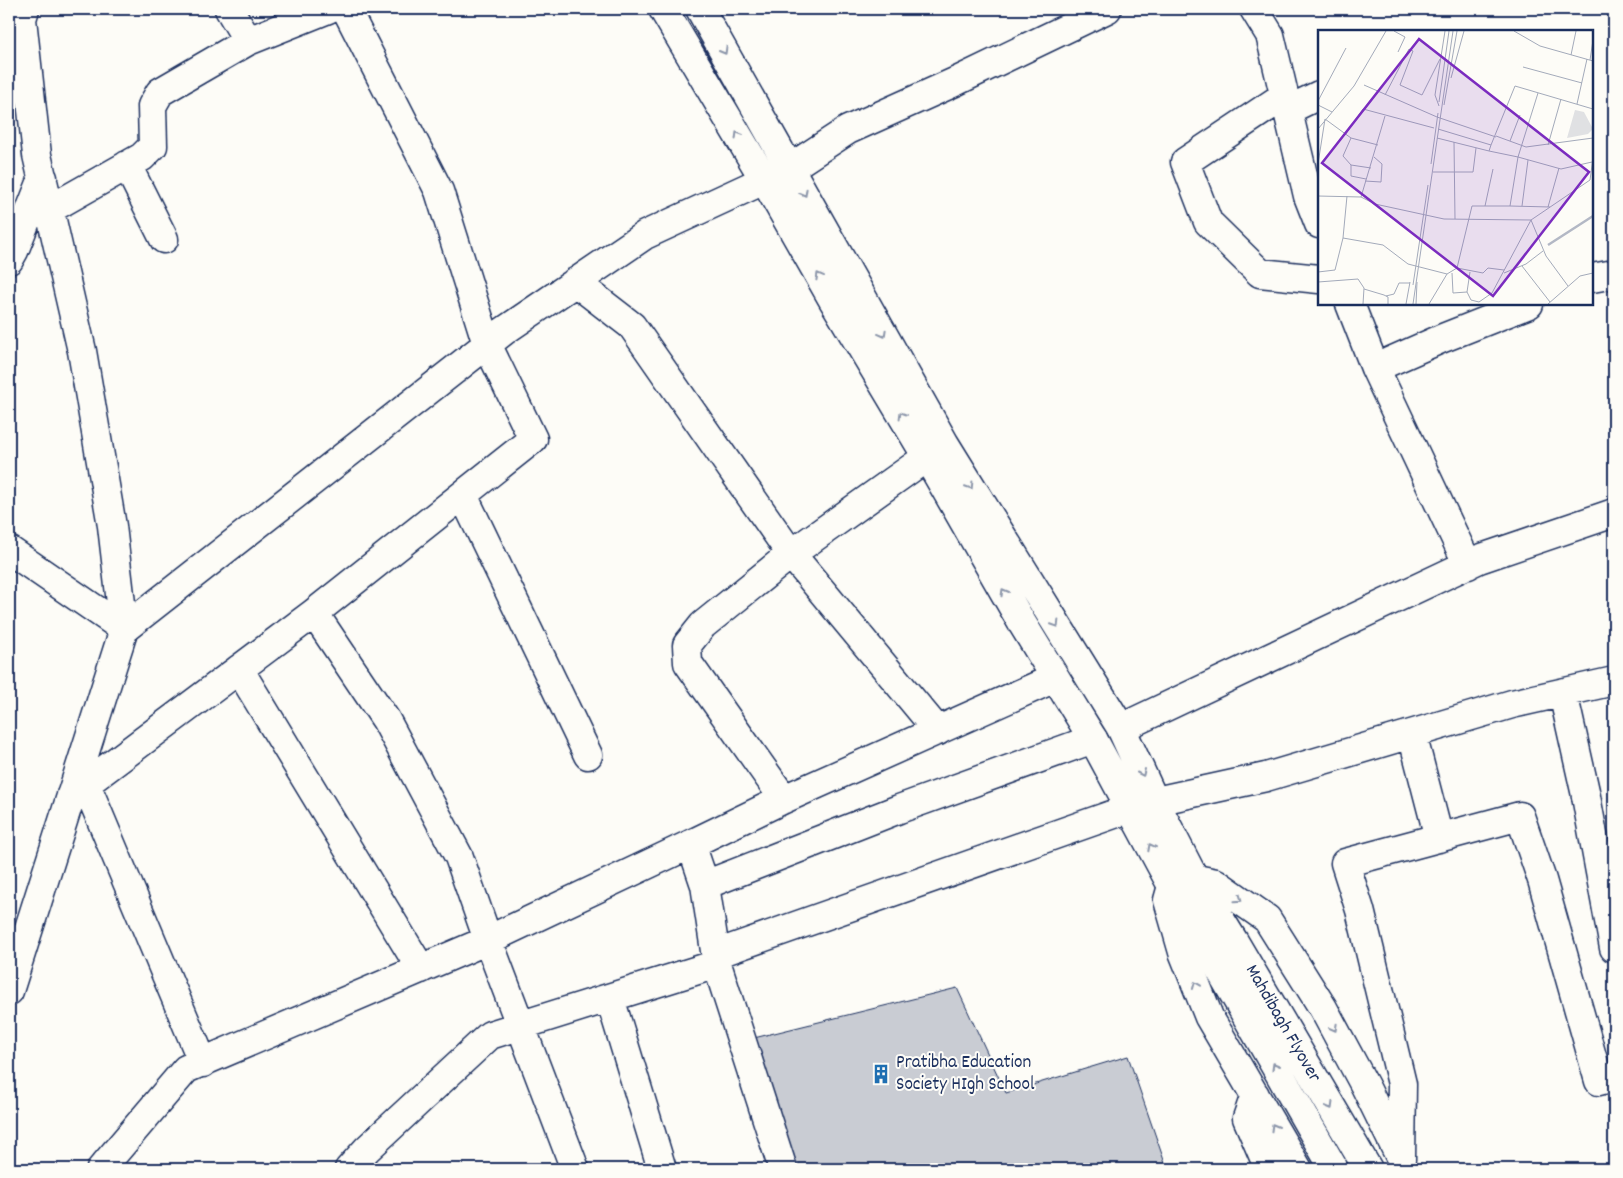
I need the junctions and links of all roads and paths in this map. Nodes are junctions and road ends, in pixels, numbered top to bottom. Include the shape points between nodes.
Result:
1 (25, 9) edge
2 (229, 9) edge
3 (328, 9) edge
4 (346, 9) edge
5 (663, 9) edge
6 (700, 9) edge
7 (1108, 9) edge
8 (1254, 9) edge
9 (248, 42) junction
10 (1318, 95) edge
11 (1286, 103) junction
12 (127, 165) junction
13 (790, 168) junction
14 (42, 178) junction
15 (764, 180) junction
16 (1314, 193) edge
17 (50, 209) junction
18 (1318, 218) edge
19 (164, 239) dead end
20 (9, 260) edge
21 (1614, 274) edge
22 (1318, 278) edge
23 (1593, 278) edge
24 (576, 282) junction
25 (1350, 305) edge
26 (1526, 305) edge
27 (487, 344) junction
28 (1375, 368) junction
29 (927, 457) junction
30 (462, 495) junction
31 (1614, 512) edge
32 (9, 550) edge
33 (791, 554) junction
34 (1468, 565) junction
35 (314, 613) junction
36 (124, 629) junction
37 (239, 669) junction
38 (1055, 678) junction
39 (1614, 681) edge
40 (1563, 692) junction
41 (1121, 728) junction
42 (938, 731) junction
43 (1412, 734) junction
44 (1093, 738) junction
45 (588, 755) dead end
46 (78, 790) junction
47 (784, 799) junction
48 (1142, 804) junction
49 (1438, 838) junction
50 (691, 844) junction
51 (1186, 879) junction
52 (705, 884) junction
53 (488, 940) junction
54 (1614, 948) edge
55 (717, 959) junction
56 (421, 969) junction
57 (9, 991) edge
58 (610, 998) junction
59 (520, 1026) junction
60 (202, 1063) junction
61 (1614, 1077) edge
62 (1255, 1095) junction
63 (372, 1159) edge
64 (1404, 1164) edge
65 (101, 1169) edge
66 (348, 1169) edge
67 (575, 1169) edge
68 (662, 1169) edge
69 (783, 1169) edge
70 (1268, 1169) edge
71 (1298, 1169) edge
72 (1334, 1169) edge
73 (1368, 1169) edge

1 - 14 street via 22,19
2 - 9 street
3 - 9 street
4 - 27 street via 439,191
15 -> 5 street
6 -> 13 street
7 - 13 street via 848,130
8 - 11 street via 1270,35
9 - 12 street via 160,92 152,106 153,146
10 - 11 street
11 - 16 street
11 - 22 street via 1185,162 1208,222 1260,273
12 - 17 street
12 - 19 street
13 - 15 street
13 -> 41 street via 945,444
14 - 17 street
14 - 20 street
15 - 24 street via 645,235
29 -> 15 street
16 - 18 street
17 - 36 street via 82,351 112,526
21 - 23 street
24 - 27 street
24 - 33 street via 632,326
25 - 28 street
26 - 28 street
27 - 30 street via 533,439
27 - 36 street
28 - 34 street
29 - 33 street
38 -> 29 street
30 - 35 street
30 - 45 street
31 - 34 street
32 - 36 street
33 - 42 street
33 - 47 street via 703,625 687,645 688,663
34 - 41 street
35 - 37 street
35 - 53 street via 386,720 450,840
36 - 46 street
37 - 46 street
37 - 56 street
38 - 42 street
38 - 44 street
39 - 40 street
40 - 43 street
40 - 54 street
41 -> 48 street
42 - 47 street
43 - 48 street via 1266,777
43 - 49 street
44 - 48 street
44 - 52 street
46 - 57 street
46 - 60 street
47 - 50 street
48 - 51 street
48 - 55 street
49 - 61 street via 1520,816 1542,880 1599,1081
49 - 64 street via 1346,863 1402,1084
50 - 52 street
50 - 53 street
62 -> 51 street via 1209,1017 1183,952 1168,900
51 -> 64 street via 1216,883 1267,920 1323,1008
72 -> 51 street, Mahdibagh Flyover via 1210,952
51 -> 73 street, Mahdibagh Flyover via 1235,943
52 - 55 street
53 - 56 street
53 - 59 street
55 - 58 street
55 - 69 street
56 - 60 street
58 - 59 street
58 - 68 street
59 - 63 street via 490,1035
59 - 67 street
60 - 65 street via 186,1069
62 - 70 street via 1248,1118
71 -> 62 street
63 - 66 street

